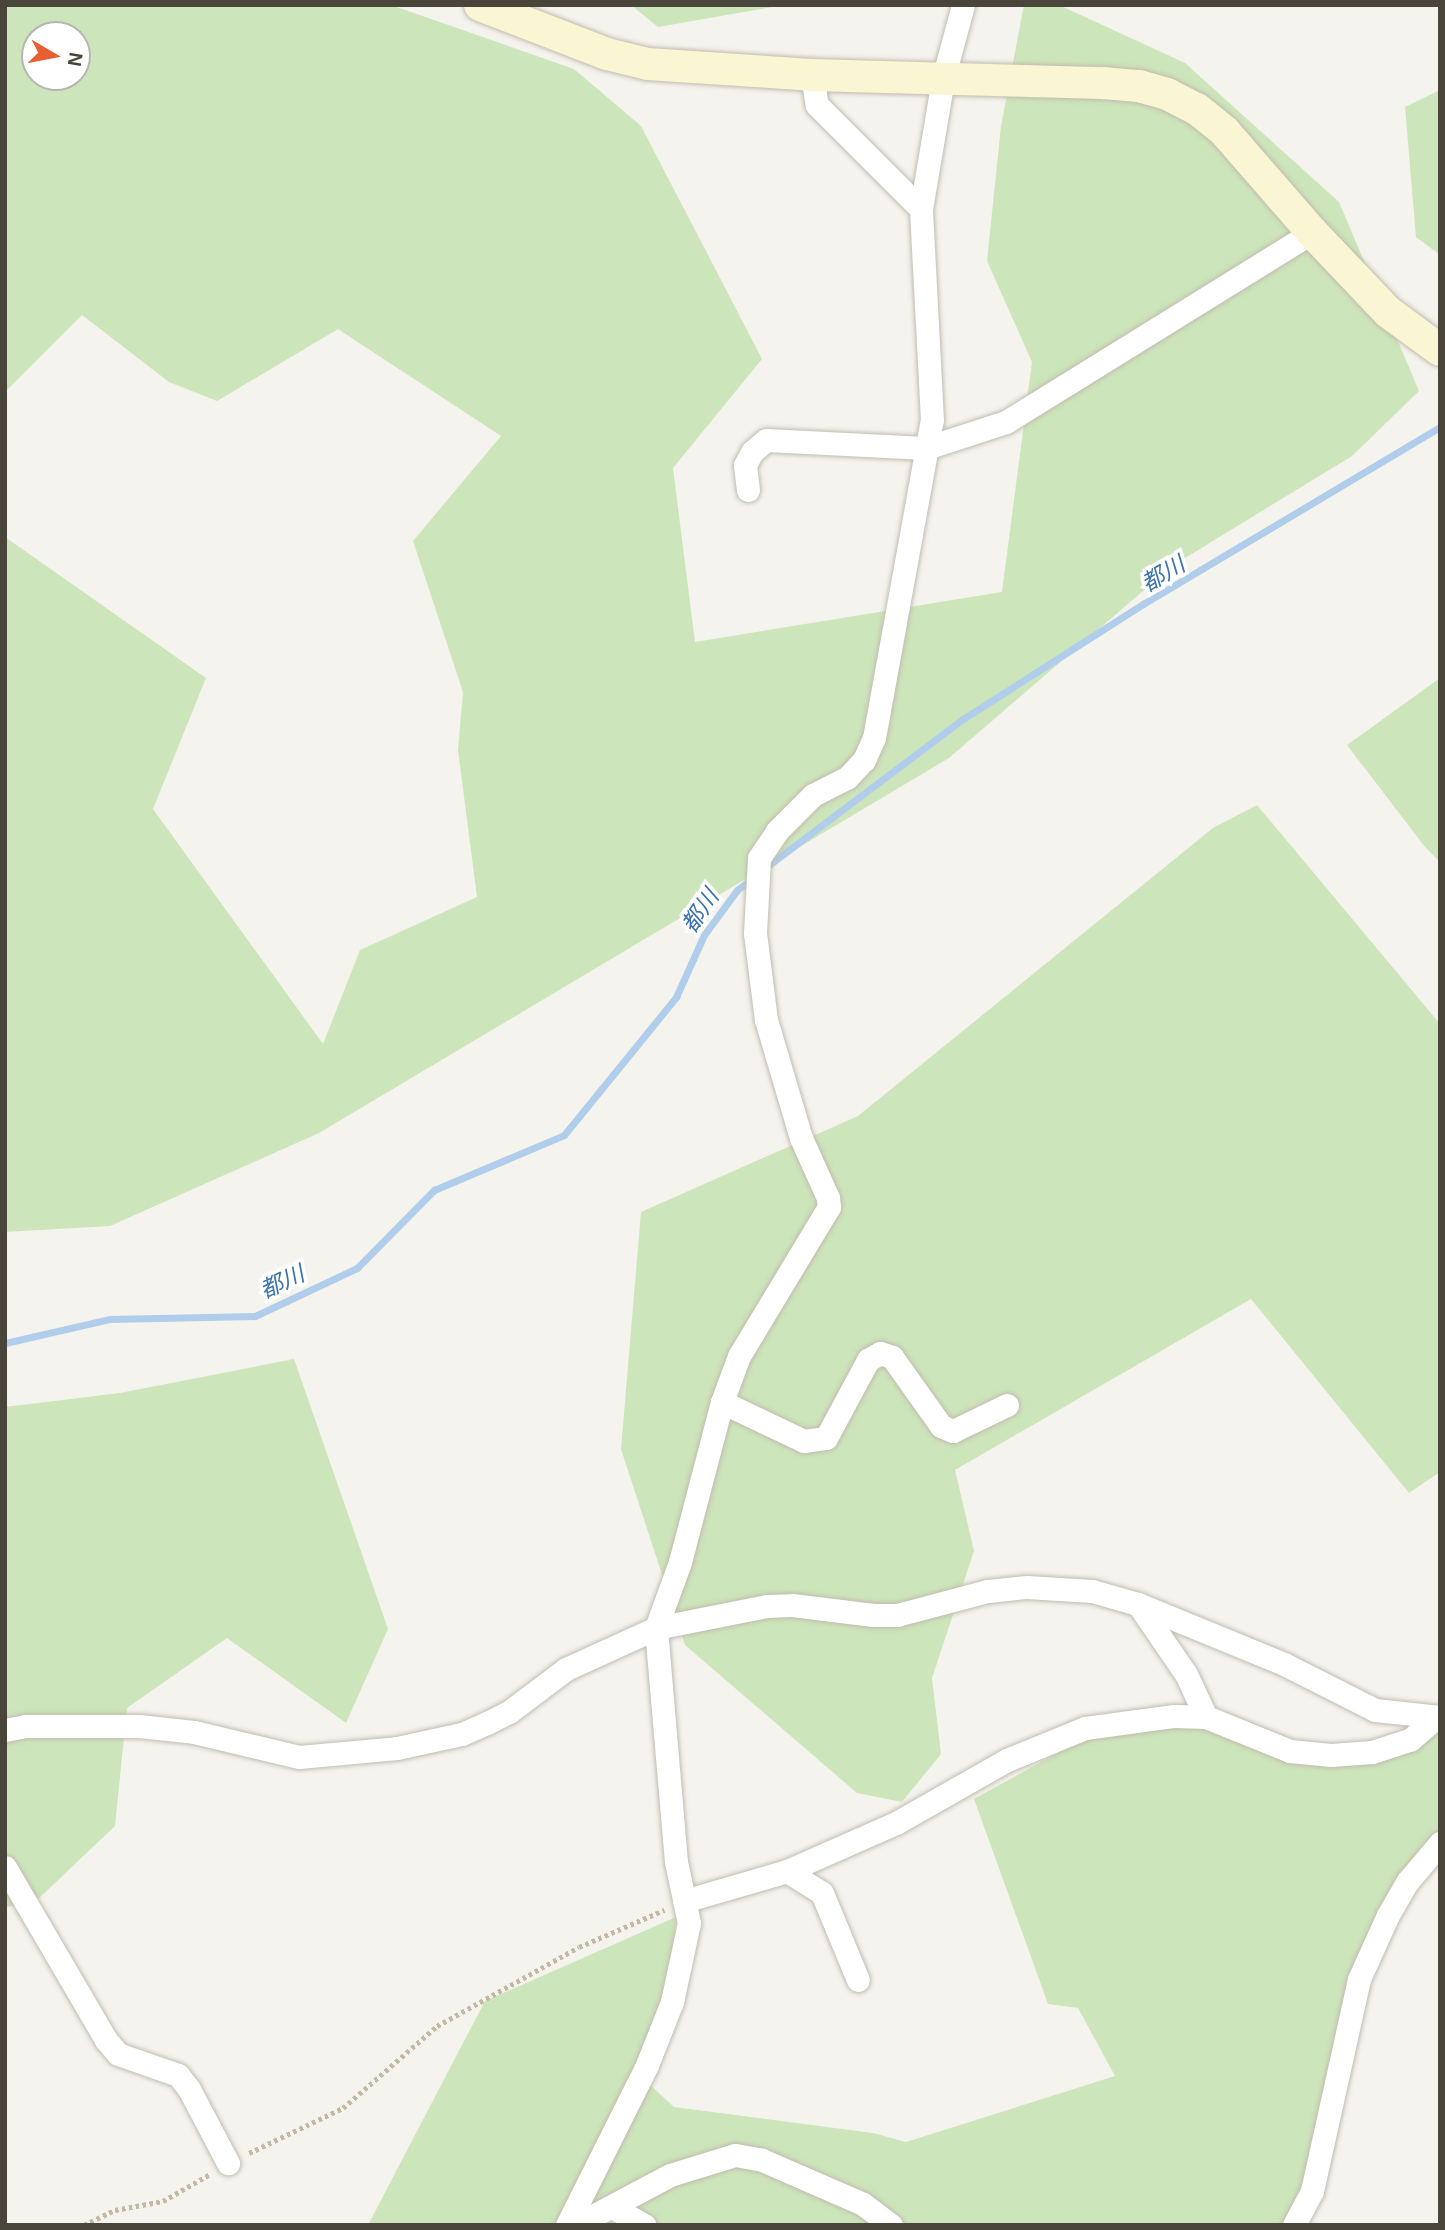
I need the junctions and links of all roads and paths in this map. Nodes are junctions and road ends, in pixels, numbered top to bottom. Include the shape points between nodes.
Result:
1 (480, 5) edge
2 (963, 5) edge
3 (812, 75) junction
4 (943, 79) junction
5 (921, 209) junction
6 (1312, 232) junction
7 (1440, 350) edge
8 (926, 448) junction
9 (748, 490) dead end
10 (722, 1402) junction
11 (1007, 1405) dead end
12 (1138, 1604) junction
13 (656, 1628) junction
14 (1206, 1717) junction
15 (1437, 1718) edge
16 (5, 1730) edge
17 (1440, 1843) edge
18 (5, 1867) edge
19 (787, 1871) junction
20 (684, 1901) junction
21 (858, 1980) dead end
22 (228, 2164) junction
23 (612, 2207) junction
24 (84, 2225) edge
25 (567, 2225) edge
26 (576, 2225) edge
27 (644, 2225) edge
28 (891, 2225) edge
29 (1294, 2225) edge

1 - 3 street via 607,54 648,64
2 - 4 street
3 - 4 street
3 - 5 street via 817,104
4 - 5 street
4 - 6 street via 1104,83 1167,94 1224,132
5 - 8 street via 932,420
6 - 7 street via 1388,312
6 - 8 street via 1006,422
8 - 9 street via 766,440 745,465
8 - 10 street via 874,738 864,760 847,778 813,795 759,858 755,933 766,1020 801,1138 829,1207 739,1356
10 - 11 street via 804,1441 827,1438 868,1360 880,1353 892,1357 941,1426 953,1432
10 - 13 street via 680,1562
12 - 13 street via 1092,1591 1027,1587 975,1594 897,1615 767,1606
12 - 14 street via 1186,1674
12 - 15 street via 1284,1664 1375,1710
13 - 16 street via 566,1669 487,1723 462,1734 397,1748 299,1757 194,1732 139,1726
13 - 20 street via 676,1862
14 - 15 street via 1290,1751 1331,1755 1372,1752 1410,1740
14 - 19 street via 1174,1716 1085,1728 1007,1760 897,1823
17 - 29 street via 1408,1881 1359,1979 1312,2191
18 - 22 street via 106,2040 118,2054 178,2075
19 - 20 street
19 - 21 street via 822,1893
20 - 22 path via 579,1947 437,2026 343,2108
20 - 25 street via 689,1923 672,2002 647,2065
22 - 24 path via 163,2201 115,2210
23 - 26 street
23 - 27 street
23 - 28 street via 670,2175 735,2155 762,2160 863,2204

